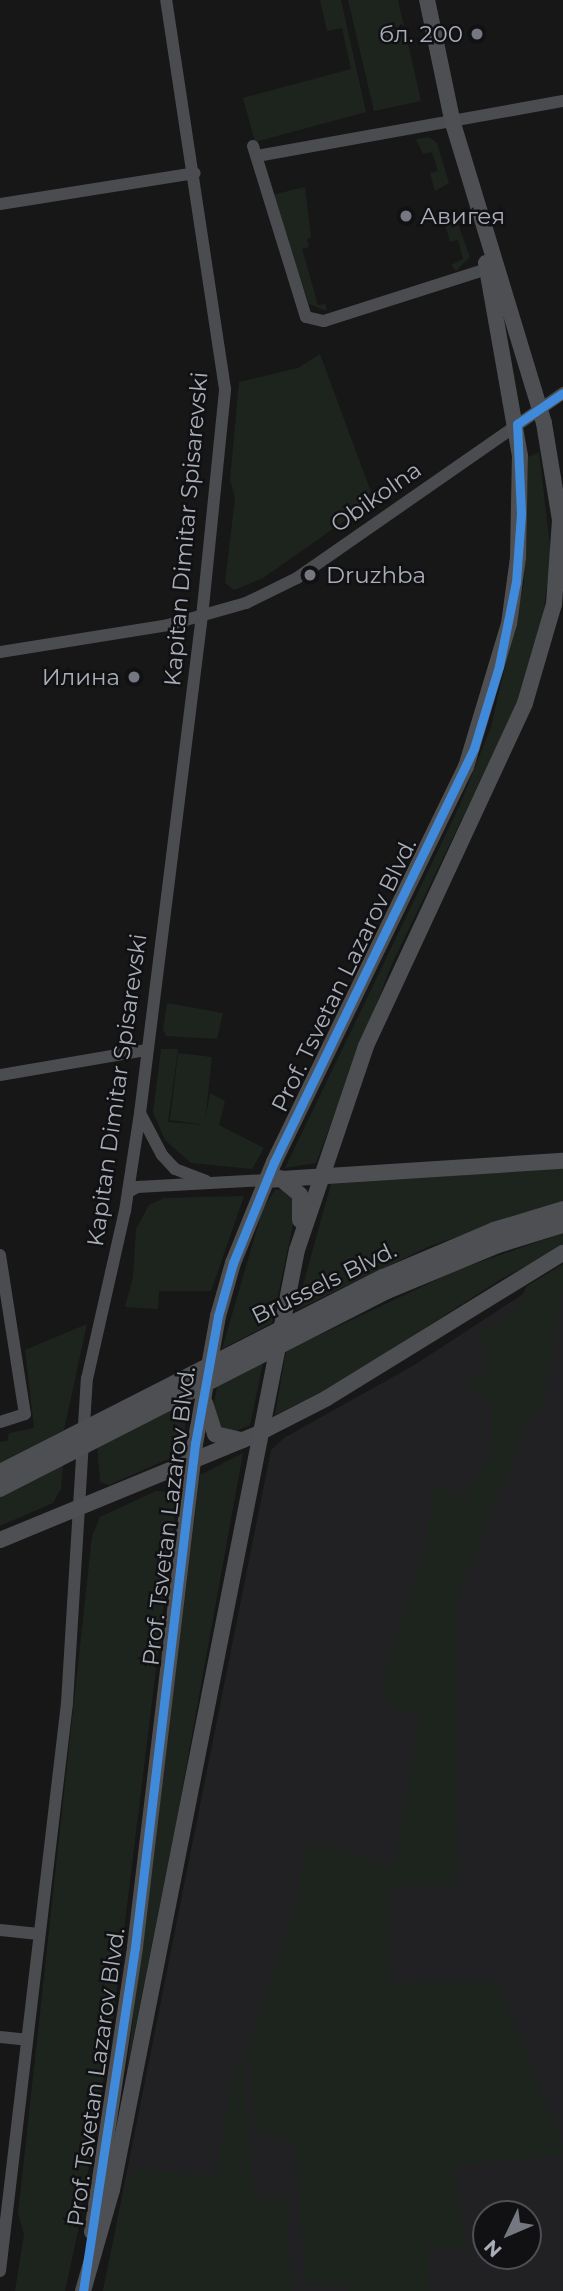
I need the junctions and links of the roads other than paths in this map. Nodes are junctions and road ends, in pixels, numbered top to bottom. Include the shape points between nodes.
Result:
1 (166, 0) edge
2 (427, 0) edge
3 (563, 101) edge
4 (453, 124) junction
5 (195, 173) junction
6 (474, 198) junction
7 (0, 204) edge
8 (488, 270) junction
9 (563, 393) edge
10 (541, 408) junction
11 (517, 424) junction
12 (202, 617) junction
13 (0, 652) edge
14 (147, 1050) junction
15 (0, 1075) edge
16 (140, 1113) junction
17 (338, 1122) junction
18 (563, 1161) edge
19 (378, 1170) junction
20 (320, 1175) junction
21 (273, 1179) junction
22 (210, 1183) junction
23 (128, 1192) junction
24 (563, 1209) edge
25 (563, 1225) edge
26 (496, 1238) junction
27 (297, 1250) junction
28 (563, 1254) edge
29 (0, 1255) edge
30 (203, 1394) junction
31 (0, 1422) edge
32 (259, 1433) junction
33 (243, 1440) junction
34 (192, 1462) junction
35 (0, 1472) edge
36 (152, 1479) junction
37 (0, 1489) edge
38 (187, 1507) junction
39 (76, 1510) junction
40 (0, 1541) edge
41 (0, 1930) edge
42 (39, 1934) junction
43 (0, 2037) edge
44 (27, 2040) junction
45 (0, 2272) edge
46 (88, 2273) junction
47 (83, 2291) edge

1 - 5 street, Kapitan Dimitar Spisarevski
2 - 4 main road, Prof. Tsvetan Lazarov Blvd.
3 - 4 street
4 - 6 main road, Prof. Tsvetan Lazarov Blvd.
4 - 8 street via 255,151 306,317 324,321
5 - 7 street
5 - 12 street, Kapitan Dimitar Spisarevski via 225,373
6 - 8 main road, Prof. Tsvetan Lazarov Blvd.
6 - 10 main road, Prof. Tsvetan Lazarov Blvd.
8 - 11 main road, Prof. Tsvetan Lazarov Blvd.
9 - 10 street, Obikolna
10 - 11 street, Obikolna
10 - 17 main road, Prof. Tsvetan Lazarov Blvd. via 561,537 554,604 542,655 521,712 413,937
11 - 12 street, Obikolna via 297,578 246,603
11 - 21 main road, Prof. Tsvetan Lazarov Blvd. via 521,514 516,582 482,725 435,836
12 - 13 street, Obikolna
12 - 14 street, Kapitan Dimitar Spisarevski
14 - 15 street
14 - 16 street, Kapitan Dimitar Spisarevski
16 - 22 street via 162,1155 175,1168
16 - 23 street, Kapitan Dimitar Spisarevski
17 - 19 main road via 340,1160
17 - 20 main road, Prof. Tsvetan Lazarov Blvd.
18 - 19 main road
19 - 20 main road
20 - 21 main road
20 - 27 main road, Prof. Tsvetan Lazarov Blvd.
21 - 22 street
21 - 27 main road via 300,1195
21 - 30 main road, Prof. Tsvetan Lazarov Blvd. via 233,1263
22 - 23 street via 137,1187
23 - 39 street, Kapitan Dimitar Spisarevski via 87,1379
24 - 26 main road, Brussels Blvd.
25 - 26 main road, Brussels Blvd.
26 - 35 main road, Brussels Blvd., bridge via 383,1277
26 - 37 main road, Brussels Blvd., bridge
27 - 32 main road, Prof. Tsvetan Lazarov Blvd.
28 - 32 main road via 327,1398
29 - 31 street via 25,1414
30 - 33 main road via 215,1434
30 - 34 main road, Prof. Tsvetan Lazarov Blvd.
32 - 33 main road
32 - 46 main road, Prof. Tsvetan Lazarov Blvd. via 134,2086
33 - 34 main road
34 - 36 main road
34 - 38 main road, Prof. Tsvetan Lazarov Blvd.
36 - 38 main road via 173,1482
36 - 39 main road
38 - 46 main road, Prof. Tsvetan Lazarov Blvd. via 135,1947
39 - 40 main road
39 - 42 street, Kapitan Dimitar Spisarevski via 71,1665
41 - 42 street
42 - 44 street, Kapitan Dimitar Spisarevski
43 - 44 street
44 - 45 street, Kapitan Dimitar Spisarevski
46 - 47 main road, Prof. Tsvetan Lazarov Blvd.

